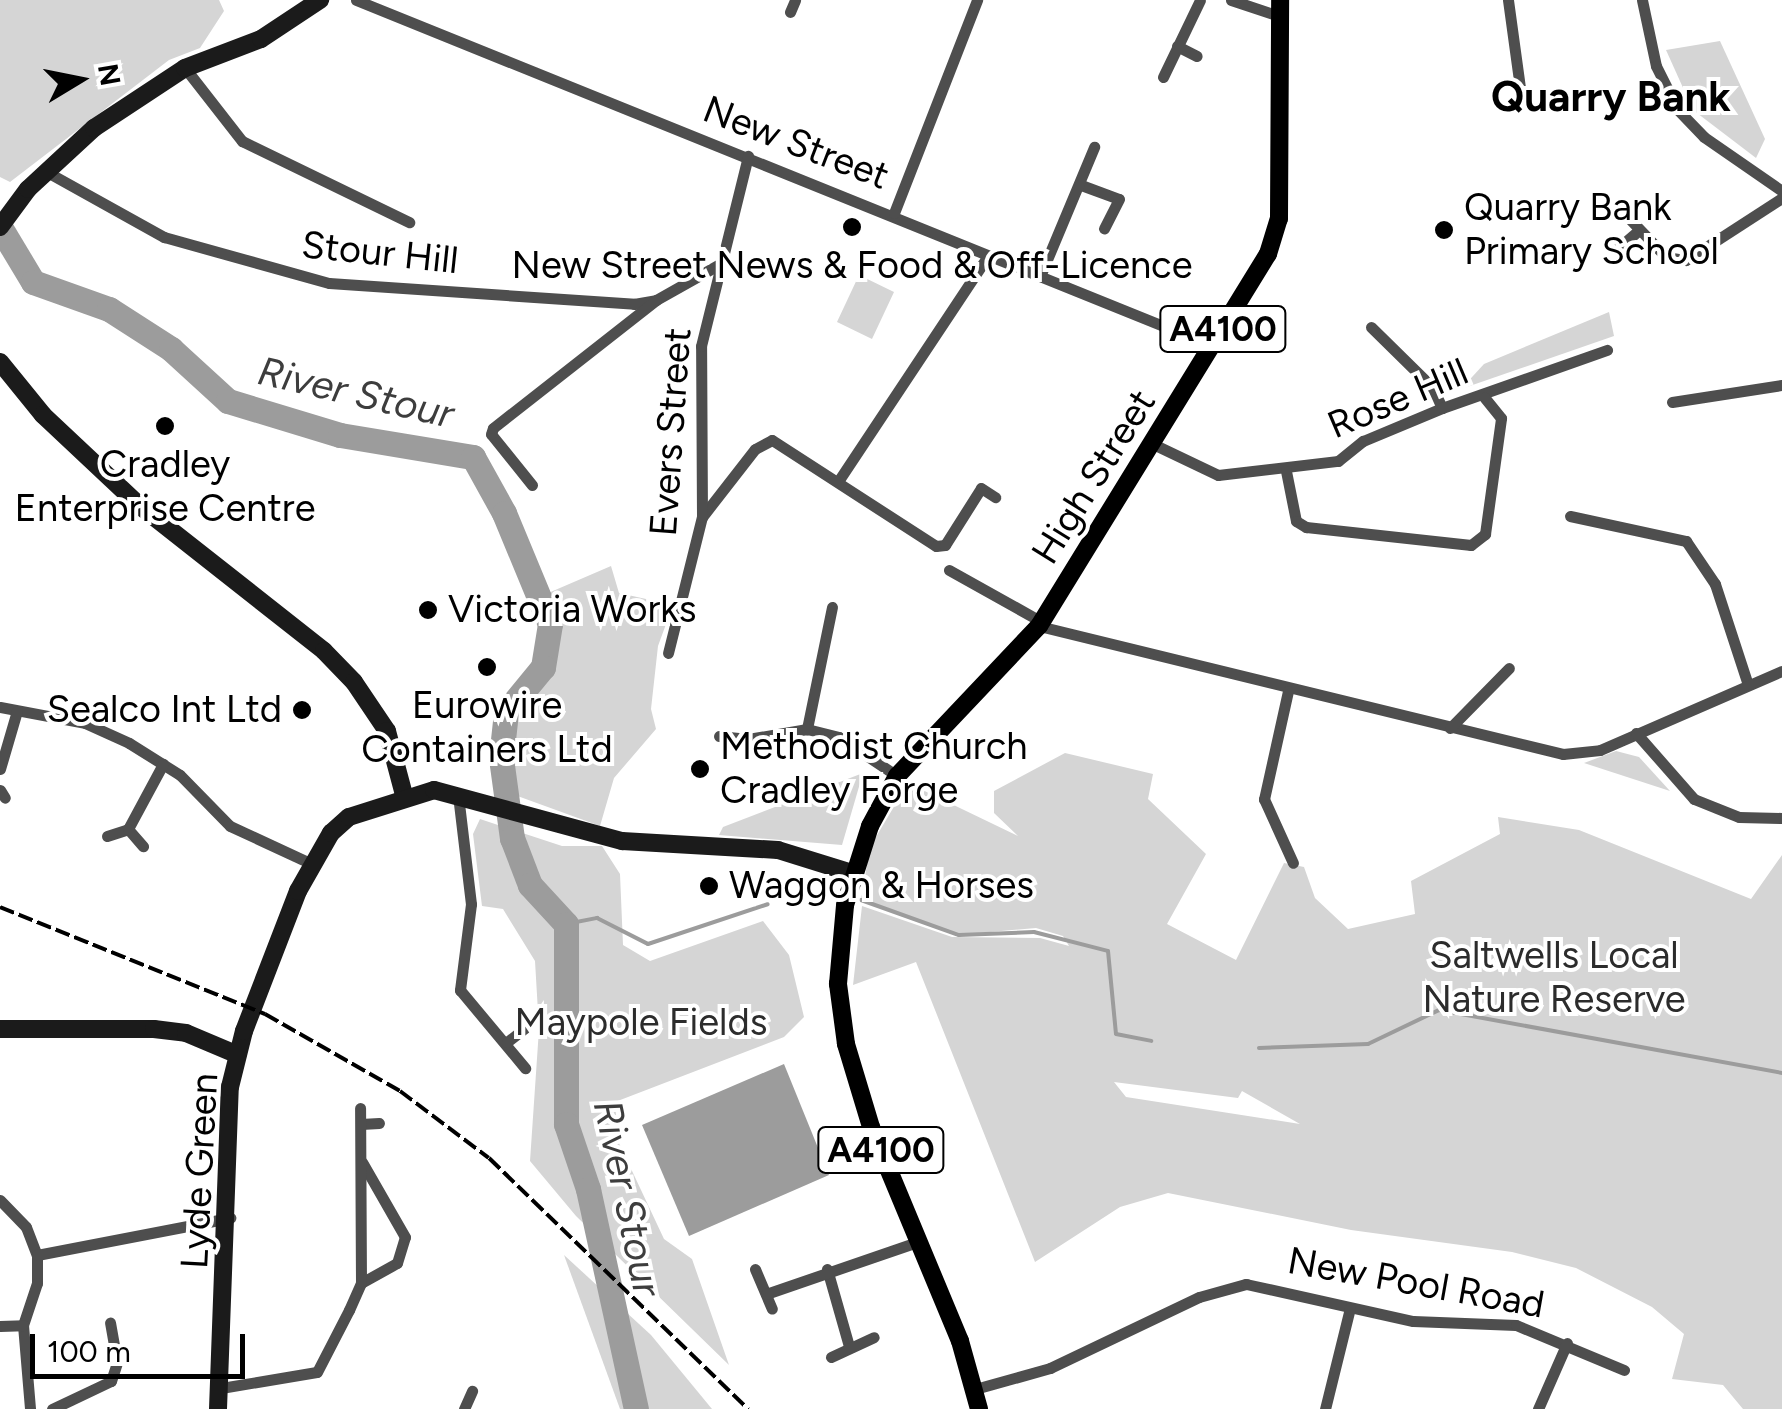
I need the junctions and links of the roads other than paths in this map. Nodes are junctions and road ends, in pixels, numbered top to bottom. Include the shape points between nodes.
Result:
1 (320, 0) edge
2 (356, 0) edge
3 (977, 0) edge
4 (1200, 0) edge
5 (1230, 0) edge
6 (1508, 0) edge
7 (1642, 0) edge
8 (1278, 8) edge
9 (1177, 46) junction
10 (1197, 56) dead end
11 (185, 68) junction
12 (1163, 76) dead end
13 (1520, 88) dead end
14 (1094, 147) dead end
15 (748, 156) junction
16 (47, 172) junction
17 (1082, 185) junction
18 (1782, 195) edge
19 (1624, 212) dead end
20 (894, 213) junction
21 (5, 220) edge
22 (408, 222) dead end
23 (1104, 228) dead end
24 (1639, 230) junction
25 (1616, 250) dead end
26 (987, 257) junction
27 (718, 265) junction
28 (1041, 274) junction
29 (656, 300) junction
30 (1371, 328) dead end
31 (1213, 346) junction
32 (1607, 350) dead end
33 (0, 362) edge
34 (1782, 385) edge
35 (1485, 398) junction
36 (1672, 402) dead end
37 (1442, 408) junction
38 (1153, 444) junction
39 (1286, 470) junction
40 (839, 480) junction
41 (532, 485) dead end
42 (995, 496) dead end
43 (1570, 516) dead end
44 (702, 517) junction
45 (949, 570) dead end
46 (832, 607) dead end
47 (1040, 624) junction
48 (668, 653) dead end
49 (1509, 668) dead end
50 (1782, 672) edge
51 (1748, 682) junction
52 (1288, 690) junction
53 (0, 707) edge
54 (18, 711) junction
55 (1450, 728) junction
56 (807, 729) junction
57 (1636, 734) junction
58 (718, 736) dead end
59 (163, 764) junction
60 (0, 769) edge
61 (897, 776) junction
62 (404, 794) junction
63 (458, 796) junction
64 (1782, 818) edge
65 (128, 829) junction
66 (107, 836) dead end
67 (143, 846) dead end
68 (310, 863) junction
69 (1294, 863) dead end
70 (852, 877) junction
71 (526, 1028) dead end
72 (0, 1030) edge
73 (507, 1042) junction
74 (238, 1055) junction
75 (525, 1068) dead end
76 (360, 1108) dead end
77 (380, 1123) dead end
78 (361, 1124) junction
79 (362, 1162) junction
80 (0, 1200) edge
81 (230, 1218) junction
82 (920, 1242) junction
83 (37, 1254) junction
84 (755, 1269) dead end
85 (827, 1269) junction
86 (362, 1283) junction
87 (766, 1294) junction
88 (1350, 1308) junction
89 (772, 1309) dead end
90 (110, 1323) dead end
91 (22, 1325) junction
92 (0, 1326) edge
93 (874, 1337) dead end
94 (1567, 1343) junction
95 (849, 1346) junction
96 (831, 1356) dead end
97 (1624, 1370) dead end
98 (216, 1389) junction
99 (975, 1389) junction
100 (472, 1391) dead end
101 (30, 1409) edge
102 (52, 1409) edge
103 (218, 1409) edge
104 (464, 1409) edge
105 (978, 1409) edge
106 (1325, 1409) edge
107 (1538, 1409) edge

1 - 11 street via 262,39
2 - 15 street, New Street
3 - 20 street
4 - 9 street
5 - 8 street
6 - 13 street
7 - 18 street via 1656,66 1678,110
8 - 31 main road, High Street / A4100 via 1278,229
9 - 10 street
9 - 12 street
11 - 16 street via 94,128
11 - 22 street via 242,141
14 - 17 street
15 - 20 street, New Street
15 - 27 street, Evers Street
16 - 21 street
16 - 29 street, Stour Hill via 164,237 329,284
17 - 23 street via 1119,199
17 - 28 street
18 - 24 street via 1686,260 1666,257
19 - 24 street
20 - 26 street, New Street
24 - 25 street
26 - 28 street, New Street
26 - 40 street
27 - 29 street
27 - 44 street, Evers Street via 697,387
28 - 31 street, New Street
29 - 41 street via 493,428 491,434
30 - 37 street via 1433,388
31 - 38 main road, High Street / A4100
32 - 35 street, Rose Hill
33 - 62 street via 43,414 140,506 354,682 386,731
34 - 36 street
35 - 37 street, Rose Hill
35 - 39 street via 1501,418 1485,534 1471,544 1306,527 1294,513
37 - 39 street, Rose Hill via 1363,441 1338,461
38 - 39 street, Rose Hill via 1218,475
38 - 47 main road, High Street / A4100
40 - 42 street via 936,546 945,544 981,488
40 - 44 street via 764,441
43 - 51 street via 1686,541 1702,557 1721,598
44 - 48 street, Evers Street
45 - 47 street
46 - 56 street
47 - 52 street
47 - 61 main road, High Street / A4100
49 - 55 street
50 - 51 street
51 - 57 street
52 - 55 street
52 - 69 street via 1264,799
53 - 54 street
54 - 59 street via 85,723
54 - 60 street
55 - 57 street via 1563,754 1600,750
56 - 58 street via 748,740
56 - 61 street via 839,737
57 - 64 street via 1694,799 1739,818
59 - 65 street
59 - 68 street via 230,826
61 - 70 main road, High Street / A4100
62 - 63 street
62 - 68 street, Lyde Green via 349,817
63 - 70 street via 663,847 778,850
63 - 73 street via 472,904 460,990
65 - 66 street
65 - 67 street
68 - 74 street, Lyde Green
70 - 82 main road, A4100 via 840,1012 871,1126
71 - 73 street
72 - 74 street via 154,1029 186,1033
73 - 75 street
74 - 81 street, Lyde Green via 230,1087
76 - 78 street
77 - 78 street
78 - 79 street
79 - 86 street
79 - 86 street via 405,1237 397,1263
80 - 83 street via 26,1227
81 - 83 street
81 - 98 street, Lyde Green
82 - 85 street
82 - 99 main road, A4100
83 - 91 street via 37,1283
84 - 87 street
85 - 87 street
85 - 95 street
86 - 98 street via 317,1372
87 - 89 street
88 - 94 street, New Pool Road via 1414,1321 1516,1325
88 - 99 street, New Pool Road via 1273,1288 1222,1287 1050,1368
88 - 106 street
90 - 102 street via 118,1362 111,1381
91 - 92 street
91 - 101 street
93 - 95 street
94 - 97 street, New Pool Road
94 - 107 street, New Pool Road
95 - 96 street
98 - 103 street, Lyde Green
99 - 105 main road, A4100
100 - 104 street

